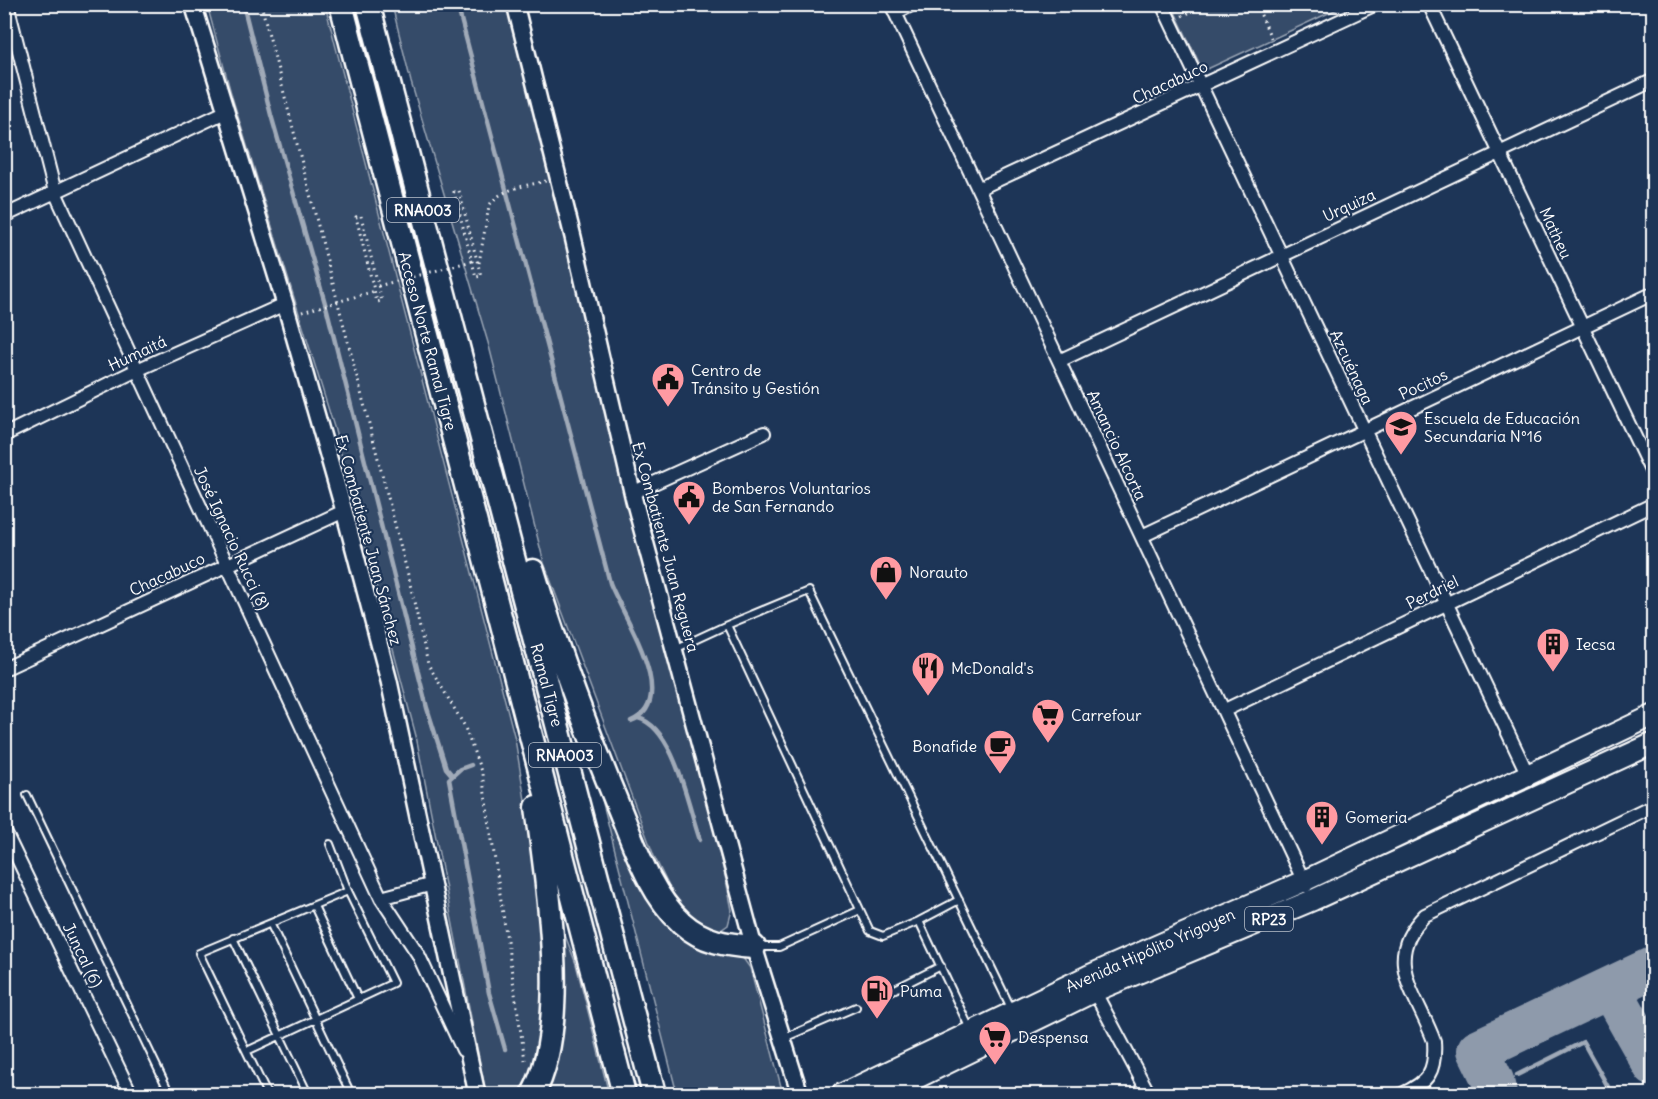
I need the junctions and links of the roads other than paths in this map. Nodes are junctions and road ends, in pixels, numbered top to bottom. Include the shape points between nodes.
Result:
1 (7, 4) edge
2 (193, 4) edge
3 (341, 4) edge
4 (369, 4) edge
5 (515, 4) edge
6 (913, 4) edge
7 (1162, 4) edge
8 (1376, 4) edge
9 (1429, 4) edge
10 (893, 9) edge
11 (1653, 80) edge
12 (1200, 86) junction
13 (225, 112) junction
14 (1499, 153) junction
15 (978, 189) junction
16 (55, 192) junction
17 (4, 216) edge
18 (1281, 256) junction
19 (1653, 293) edge
20 (285, 304) junction
21 (1582, 327) junction
22 (1059, 361) junction
23 (136, 370) junction
24 (477, 415) junction
25 (1364, 430) junction
26 (764, 433) dead end
27 (4, 435) edge
28 (1653, 477) edge
29 (632, 493) junction
30 (1653, 504) edge
31 (344, 511) junction
32 (1142, 536) junction
33 (226, 564) junction
34 (1446, 604) junction
35 (727, 625) junction
36 (674, 650) junction
37 (4, 669) edge
38 (516, 678) junction
39 (1225, 710) junction
40 (1653, 715) edge
41 (1653, 743) edge
42 (1527, 775) junction
43 (27, 795) dead end
44 (1653, 805) edge
45 (4, 830) edge
46 (330, 844) dead end
47 (1304, 881) junction
48 (433, 884) junction
49 (348, 891) junction
50 (381, 898) junction
51 (959, 900) junction
52 (1313, 900) junction
53 (314, 906) junction
54 (860, 910) junction
55 (919, 921) junction
56 (271, 925) junction
57 (233, 938) junction
58 (754, 947) junction
59 (940, 966) junction
60 (1091, 984) junction
61 (881, 996) dead end
62 (358, 999) junction
63 (856, 1007) dead end
64 (1013, 1012) junction
65 (315, 1020) junction
66 (972, 1032) junction
67 (280, 1036) junction
68 (783, 1038) junction
69 (248, 1052) junction
70 (471, 1068) junction
71 (1405, 1094) edge
72 (131, 1095) edge
73 (170, 1095) edge
74 (267, 1095) edge
75 (308, 1095) edge
76 (351, 1095) edge
77 (477, 1095) edge
78 (533, 1095) edge
79 (624, 1095) edge
80 (654, 1095) edge
81 (800, 1095) edge
82 (842, 1095) edge
83 (884, 1095) edge
84 (1149, 1095) edge

1 - 16 street, José Ignacio Rucci (8)
2 - 13 street, Ex Combatiente Juan Sánchez
3 - 38 highway, Acceso Norte Ramal Tigre / RNA003
4 - 24 highway, Acceso Norte Ramal Tigre / RNA003
5 - 29 street, Ex Combatiente Juan Reguera
6 - 10 street
7 - 12 street, Azcuénaga
8 - 12 street, Chacabuco
9 - 14 street, Matheu
10 - 15 street, Amancio Alcorta
11 - 14 street, Urquiza
12 - 15 street, Chacabuco
12 - 18 street, Azcuénaga
13 - 16 street
13 - 20 street, Ex Combatiente Juan Sánchez
14 - 18 street, Urquiza
14 - 21 street, Matheu
15 - 22 street, Amancio Alcorta
16 - 17 street
16 - 23 street, José Ignacio Rucci (8)
18 - 22 street, Urquiza
18 - 25 street, Azcuénaga
19 - 21 street, Pocitos
20 - 23 street, Humaitá
20 - 31 street, Ex Combatiente Juan Sánchez
21 - 25 street, Pocitos
21 - 28 street, Matheu
22 - 32 street, Amancio Alcorta
23 - 27 street, Humaitá
23 - 33 street, José Ignacio Rucci (8)
24 - 58 highway via 513,508 575,702 647,873 670,911 695,933 730,945
24 - 80 highway, Ramal Tigre / RNA003
25 - 32 street, Pocitos
25 - 34 street, Azcuénaga
26 - 29 street
29 - 36 street, Ex Combatiente Juan Reguera
30 - 34 street, Perdriel
31 - 33 street, Chacabuco
31 - 48 street, Ex Combatiente Juan Sánchez via 389,681
32 - 39 street, Amancio Alcorta
33 - 37 street, Chacabuco
33 - 50 street, José Ignacio Rucci (8)
34 - 39 street, Perdriel
34 - 42 street, Azcuénaga
35 - 36 lane
35 - 51 lane via 808,591
35 - 54 lane
36 - 58 street, Ex Combatiente Juan Reguera
38 - 78 highway via 536,799 552,939 551,1023
38 - 79 highway, Ramal Tigre / RNA003
39 - 47 street, Amancio Alcorta
40 - 42 main road, Avenida Hipólito Yrigoyen / RP23
41 - 52 main road, Avenida Hipólito Yrigoyen / RP23
42 - 47 main road, Avenida Hipólito Yrigoyen / RP23
43 - 73 lane
44 - 71 street via 1425,915 1416,924 1403,944 1403,968 1430,1028 1435,1053 1428,1076
45 - 72 street, Juncal (6)
46 - 49 lane
47 - 52 street, Amancio Alcorta
47 - 60 main road, Avenida Hipólito Yrigoyen / RP23
48 - 50 street
48 - 70 street, Ex Combatiente Juan Sánchez
49 - 53 lane
49 - 62 lane via 393,983
50 - 70 street, José Ignacio Rucci (8) via 424,965
51 - 55 lane
51 - 64 lane
52 - 60 main road, Avenida Hipólito Yrigoyen / RP23
53 - 56 lane
53 - 62 lane
54 - 55 lane via 870,931 883,936
54 - 58 lane via 779,947
55 - 59 lane
56 - 57 lane
56 - 65 lane
57 - 67 lane
57 - 69 lane via 199,952
58 - 68 street, Ex Combatiente Juan Reguera
59 - 61 lane
59 - 66 lane
60 - 64 main road, Avenida Hipólito Yrigoyen / RP23
60 - 83 main road, Avenida Hipólito Yrigoyen / RP23
60 - 84 street
62 - 65 lane
63 - 68 lane
64 - 66 main road, Avenida Hipólito Yrigoyen / RP23
65 - 67 lane
65 - 76 lane
66 - 82 main road, Avenida Hipólito Yrigoyen / RP23
67 - 69 lane
67 - 75 lane
68 - 81 street, Ex Combatiente Juan Reguera
69 - 74 lane
70 - 77 street, Ex Combatiente Juan Sánchez

